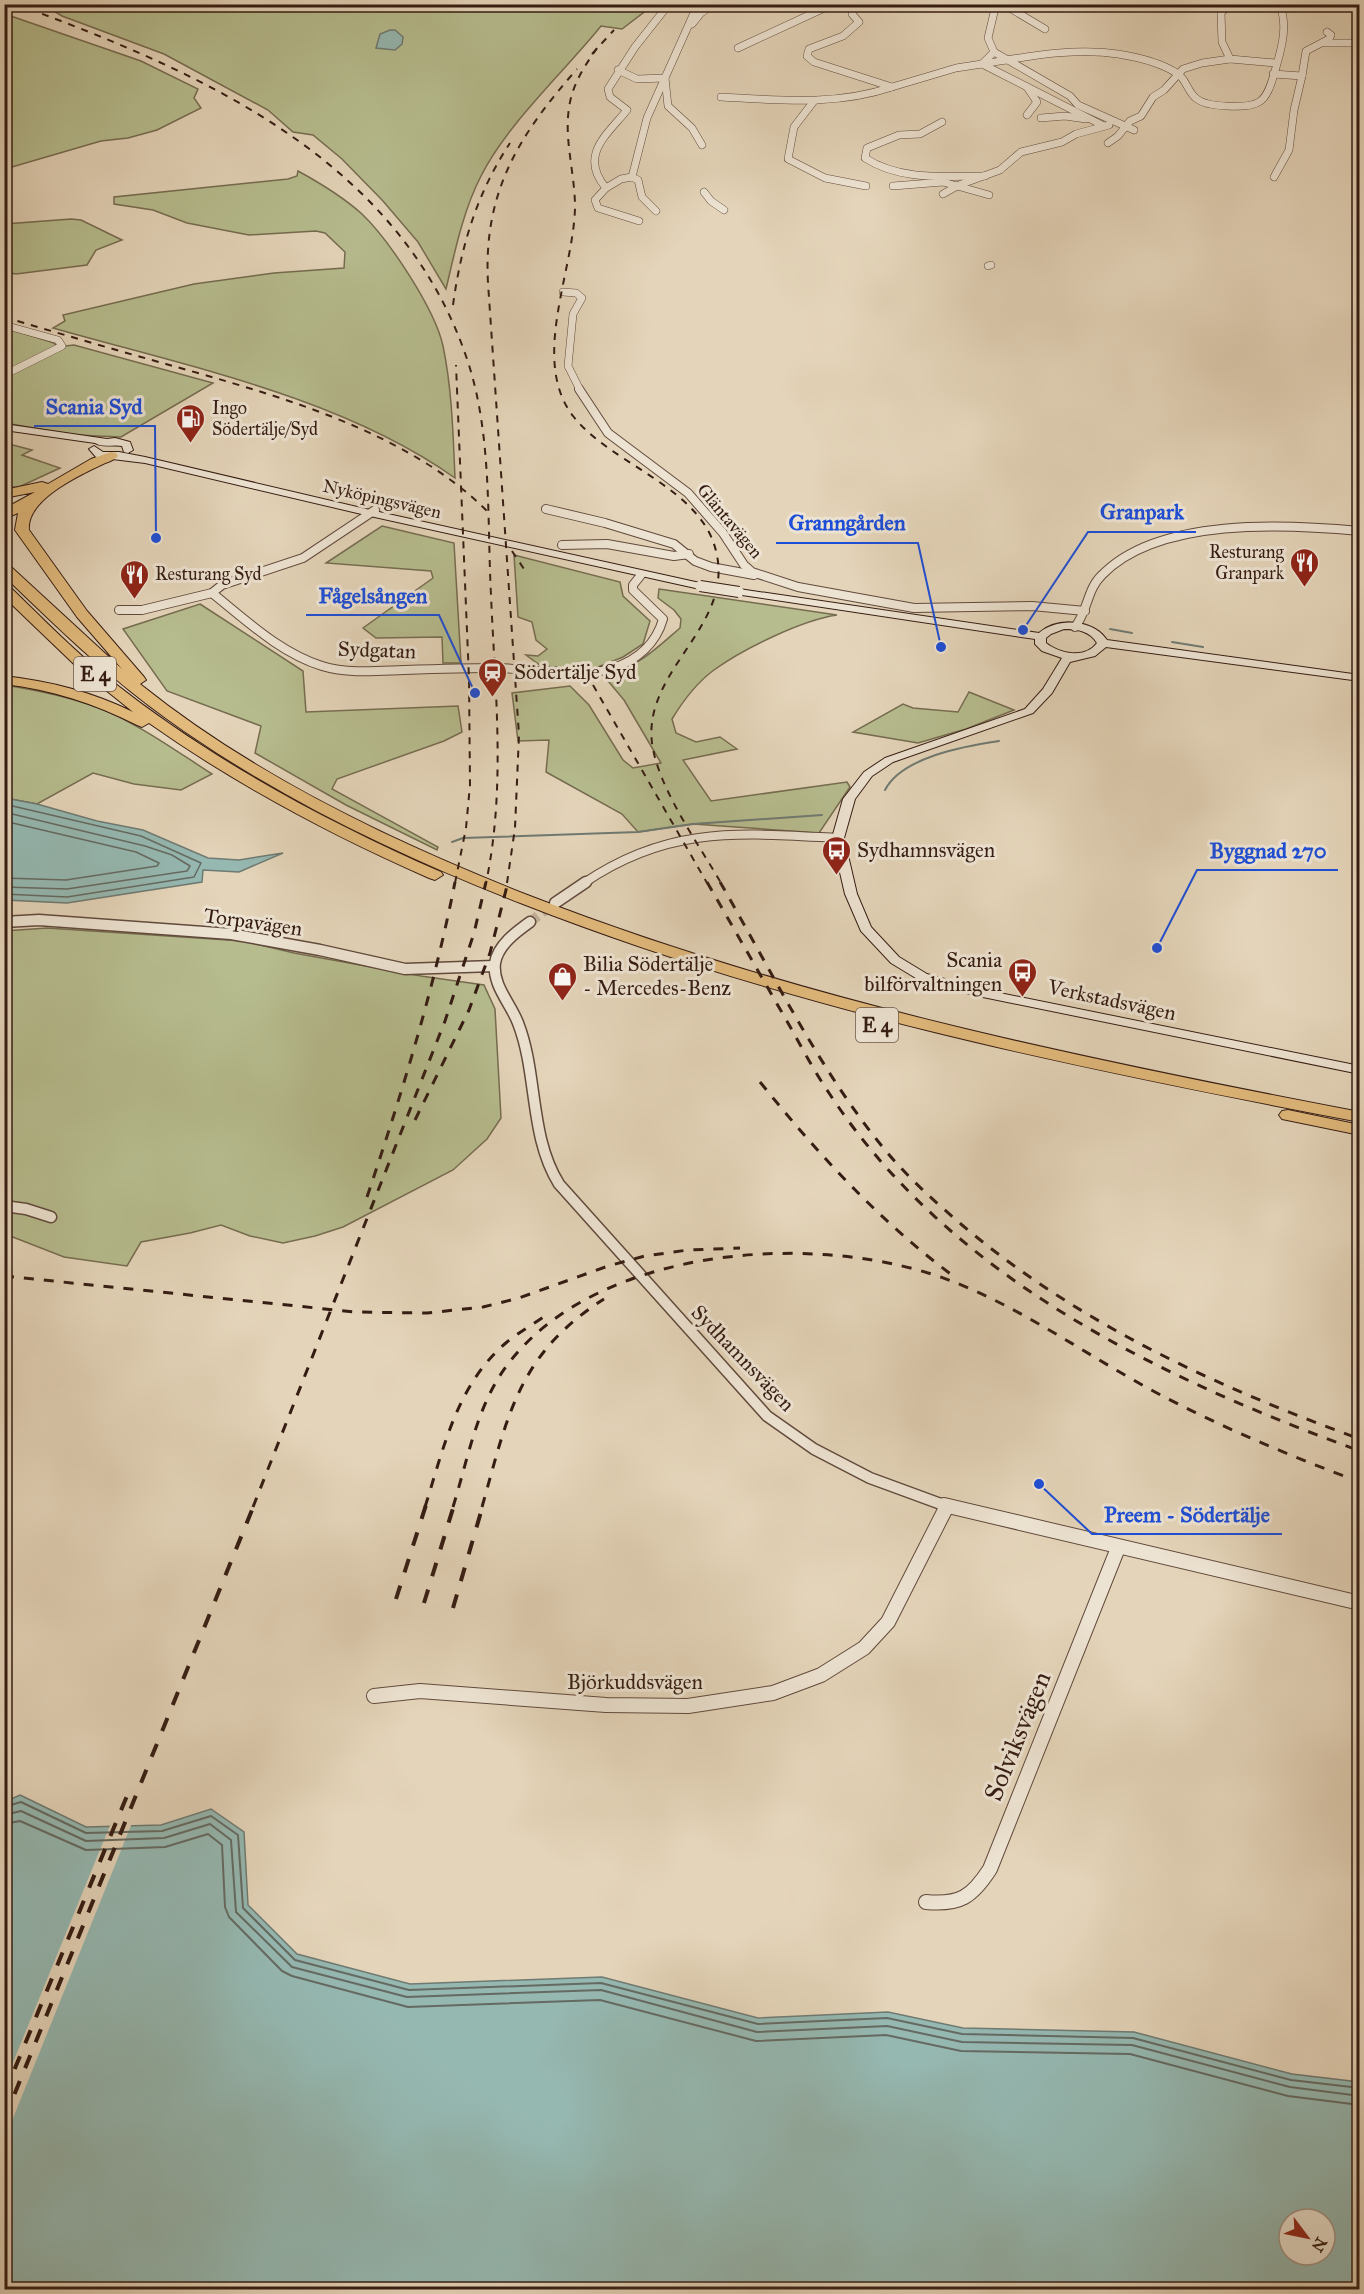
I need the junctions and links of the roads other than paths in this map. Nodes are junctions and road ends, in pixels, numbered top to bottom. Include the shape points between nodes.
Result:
1 (669, 4) edge
2 (698, 4) edge
3 (714, 4) edge
4 (833, 4) edge
5 (853, 4) edge
6 (996, 4) edge
7 (1003, 4) edge
8 (1229, 4) edge
9 (1279, 4) edge
10 (687, 29) junction
11 (1045, 29) dead end
12 (1328, 32) dead end
13 (1323, 43) junction
14 (1352, 43) dead end
15 (738, 48) dead end
16 (993, 52) junction
17 (1230, 59) junction
18 (1005, 60) junction
19 (1276, 63) junction
20 (982, 64) junction
21 (618, 70) junction
22 (1273, 74) junction
23 (1180, 75) junction
24 (1302, 76) junction
25 (665, 78) junction
26 (1025, 85) junction
27 (892, 87) junction
28 (1164, 90) junction
29 (1182, 92) junction
30 (721, 97) dead end
31 (814, 101) junction
32 (1027, 115) dead end
33 (1041, 117) dead end
34 (1095, 120) junction
35 (942, 122) dead end
36 (1120, 125) junction
37 (1104, 126) junction
38 (1134, 130) dead end
39 (1108, 143) dead end
40 (702, 145) dead end
41 (985, 176) junction
42 (632, 177) junction
43 (1274, 177) dead end
44 (959, 185) junction
45 (866, 186) dead end
46 (893, 186) dead end
47 (606, 188) junction
48 (704, 192) dead end
49 (943, 194) dead end
50 (989, 195) dead end
51 (724, 210) dead end
52 (656, 211) dead end
53 (639, 221) dead end
54 (563, 292) dead end
55 (4, 325) edge
56 (4, 375) edge
57 (4, 428) edge
58 (106, 442) junction
59 (94, 450) junction
60 (128, 450) junction
61 (114, 456) junction
62 (42, 490) junction
63 (4, 494) edge
64 (4, 508) edge
65 (546, 509) dead end
66 (372, 512) junction
67 (4, 515) edge
68 (1359, 531) edge
69 (562, 545) dead end
70 (688, 554) junction
71 (4, 568) edge
72 (641, 575) junction
73 (758, 575) junction
74 (4, 589) edge
75 (212, 593) junction
76 (119, 610) dead end
77 (1085, 611) junction
78 (4, 613) edge
79 (4, 625) edge
80 (1075, 627) junction
81 (1094, 632) junction
82 (1045, 633) junction
83 (1099, 647) junction
84 (1053, 653) junction
85 (1071, 656) junction
86 (1056, 675) junction
87 (1359, 678) edge
88 (4, 680) edge
89 (173, 716) junction
90 (194, 747) junction
91 (838, 838) junction
92 (555, 903) tunnel mouth
93 (4, 922) edge
94 (530, 922) tunnel mouth
95 (494, 966) junction
96 (1359, 1070) edge
97 (1359, 1117) edge
98 (1359, 1130) edge
99 (4, 1206) edge
100 (51, 1217) dead end
101 (946, 1506) junction
102 (1118, 1548) junction
103 (1359, 1603) edge
104 (374, 1696) dead end
105 (926, 1902) dead end

1 - 21 street
2 - 10 street
3 - 10 street
4 - 15 street
5 - 27 street via 852,14 859,22 854,30 823,41 809,49 807,56 813,62
6 - 16 street via 988,38
7 - 11 street
8 - 17 street via 1221,13 1222,42
9 - 19 street via 1284,19
10 - 25 street
12 - 13 street via 1331,35
13 - 14 street
13 - 24 street via 1306,51
16 - 18 street
16 - 20 street
17 - 19 street
17 - 23 street via 1190,65
18 - 20 street
18 - 23 street via 1100,52 1137,58
18 - 36 street via 1070,96 1078,105
19 - 22 street
20 - 26 street
20 - 27 street
21 - 25 street via 635,80
21 - 47 street via 608,89 610,97 627,110 598,146 598,181
22 - 24 street
22 - 29 street via 1265,96 1251,105 1209,107
23 - 28 street
23 - 29 street
24 - 43 street via 1289,150
25 - 40 street via 668,106 692,128
25 - 42 street via 647,118
26 - 32 street via 1037,102
26 - 34 street
27 - 31 street via 868,96
28 - 29 street
28 - 36 street via 1153,97 1141,116
30 - 31 street
31 - 45 street via 794,121 788,136 788,159 809,174
33 - 34 street
34 - 37 street
35 - 41 street via 920,134 877,142 867,148 865,158 873,165 904,173
36 - 37 street
36 - 38 street
36 - 39 street via 1118,136
37 - 41 street via 1021,152 1000,170
41 - 44 street
42 - 47 street
42 - 52 street via 638,180 642,197
44 - 46 street via 943,182
44 - 49 street
44 - 50 street
47 - 53 street via 595,200 598,208
48 - 51 street
54 - 73 street, Gläntavägen via 582,298 573,314 568,366 603,427 688,493 723,533 744,565
55 - 56 street via 58,340 62,346
57 - 58 main road
57 - 59 main road
58 - 59 main road
58 - 60 main road, Nyköpingsvägen via 124,443
59 - 61 main road, Nyköpingsvägen via 100,455
59 - 62 highway
60 - 61 main road
60 - 66 main road, Nyköpingsvägen
61 - 62 highway
61 - 66 main road, Nyköpingsvägen
62 - 63 highway
62 - 64 highway
62 - 67 highway
62 - 89 highway via 26,510 22,530 82,614
65 - 70 street via 674,544
66 - 72 main road, Nyköpingsvägen
66 - 75 street via 303,558 222,585
68 - 77 street via 1279,526 1226,528 1185,535 1143,548 1114,564 1093,585
69 - 70 street via 607,544 674,556
70 - 73 street via 711,567
71 - 89 highway, E 4 via 122,678
72 - 75 street, Sydgatan via 633,590 663,619 658,636 624,663 577,675 529,669 361,671 325,666 285,648
72 - 82 main road, Nyköpingsvägen, bridge via 946,624
73 - 77 street, Gläntavägen via 798,587 914,608 1032,606
74 - 90 highway, E 4 via 107,685
75 - 76 street via 195,594 139,611
77 - 80 street
77 - 81 street
78 - 79 highway
80 - 81 main road
80 - 82 main road, Nyköpingsvägen
81 - 83 main road via 1100,636
82 - 84 main road via 1040,644
83 - 85 main road
83 - 87 main road
84 - 85 main road
84 - 86 main road
85 - 86 main road, Verkstadsvägen
86 - 91 main road, Verkstadsvägen via 1029,711 889,760 868,774 849,799
88 - 90 highway via 92,699
89 - 97 highway, E 4 via 270,779 388,841 556,913 690,960 829,1001 1014,1046
90 - 98 highway, E 4 via 304,813 411,866 528,915 681,970 824,1012 1008,1057
91 - 92 street via 731,835 662,844 619,861
91 - 96 main road, Verkstadsvägen via 850,894 865,927 895,960 923,978 988,995
93 - 95 street, Torpavägen via 39,920 231,934 405,969
94 - 95 street via 504,946
95 - 101 street, Sydhamnsvägen via 528,1059 539,1128 554,1175 569,1197 767,1416 814,1449 870,1478
99 - 100 street
101 - 102 street, Sydhamnsvägen
101 - 104 street, Björkuddsvägen via 888,1622 872,1640 821,1675 773,1693 688,1706 606,1705 420,1691
102 - 103 street, Sydhamnsvägen
102 - 105 street, Solviksvägen via 990,1869 975,1892 958,1901

